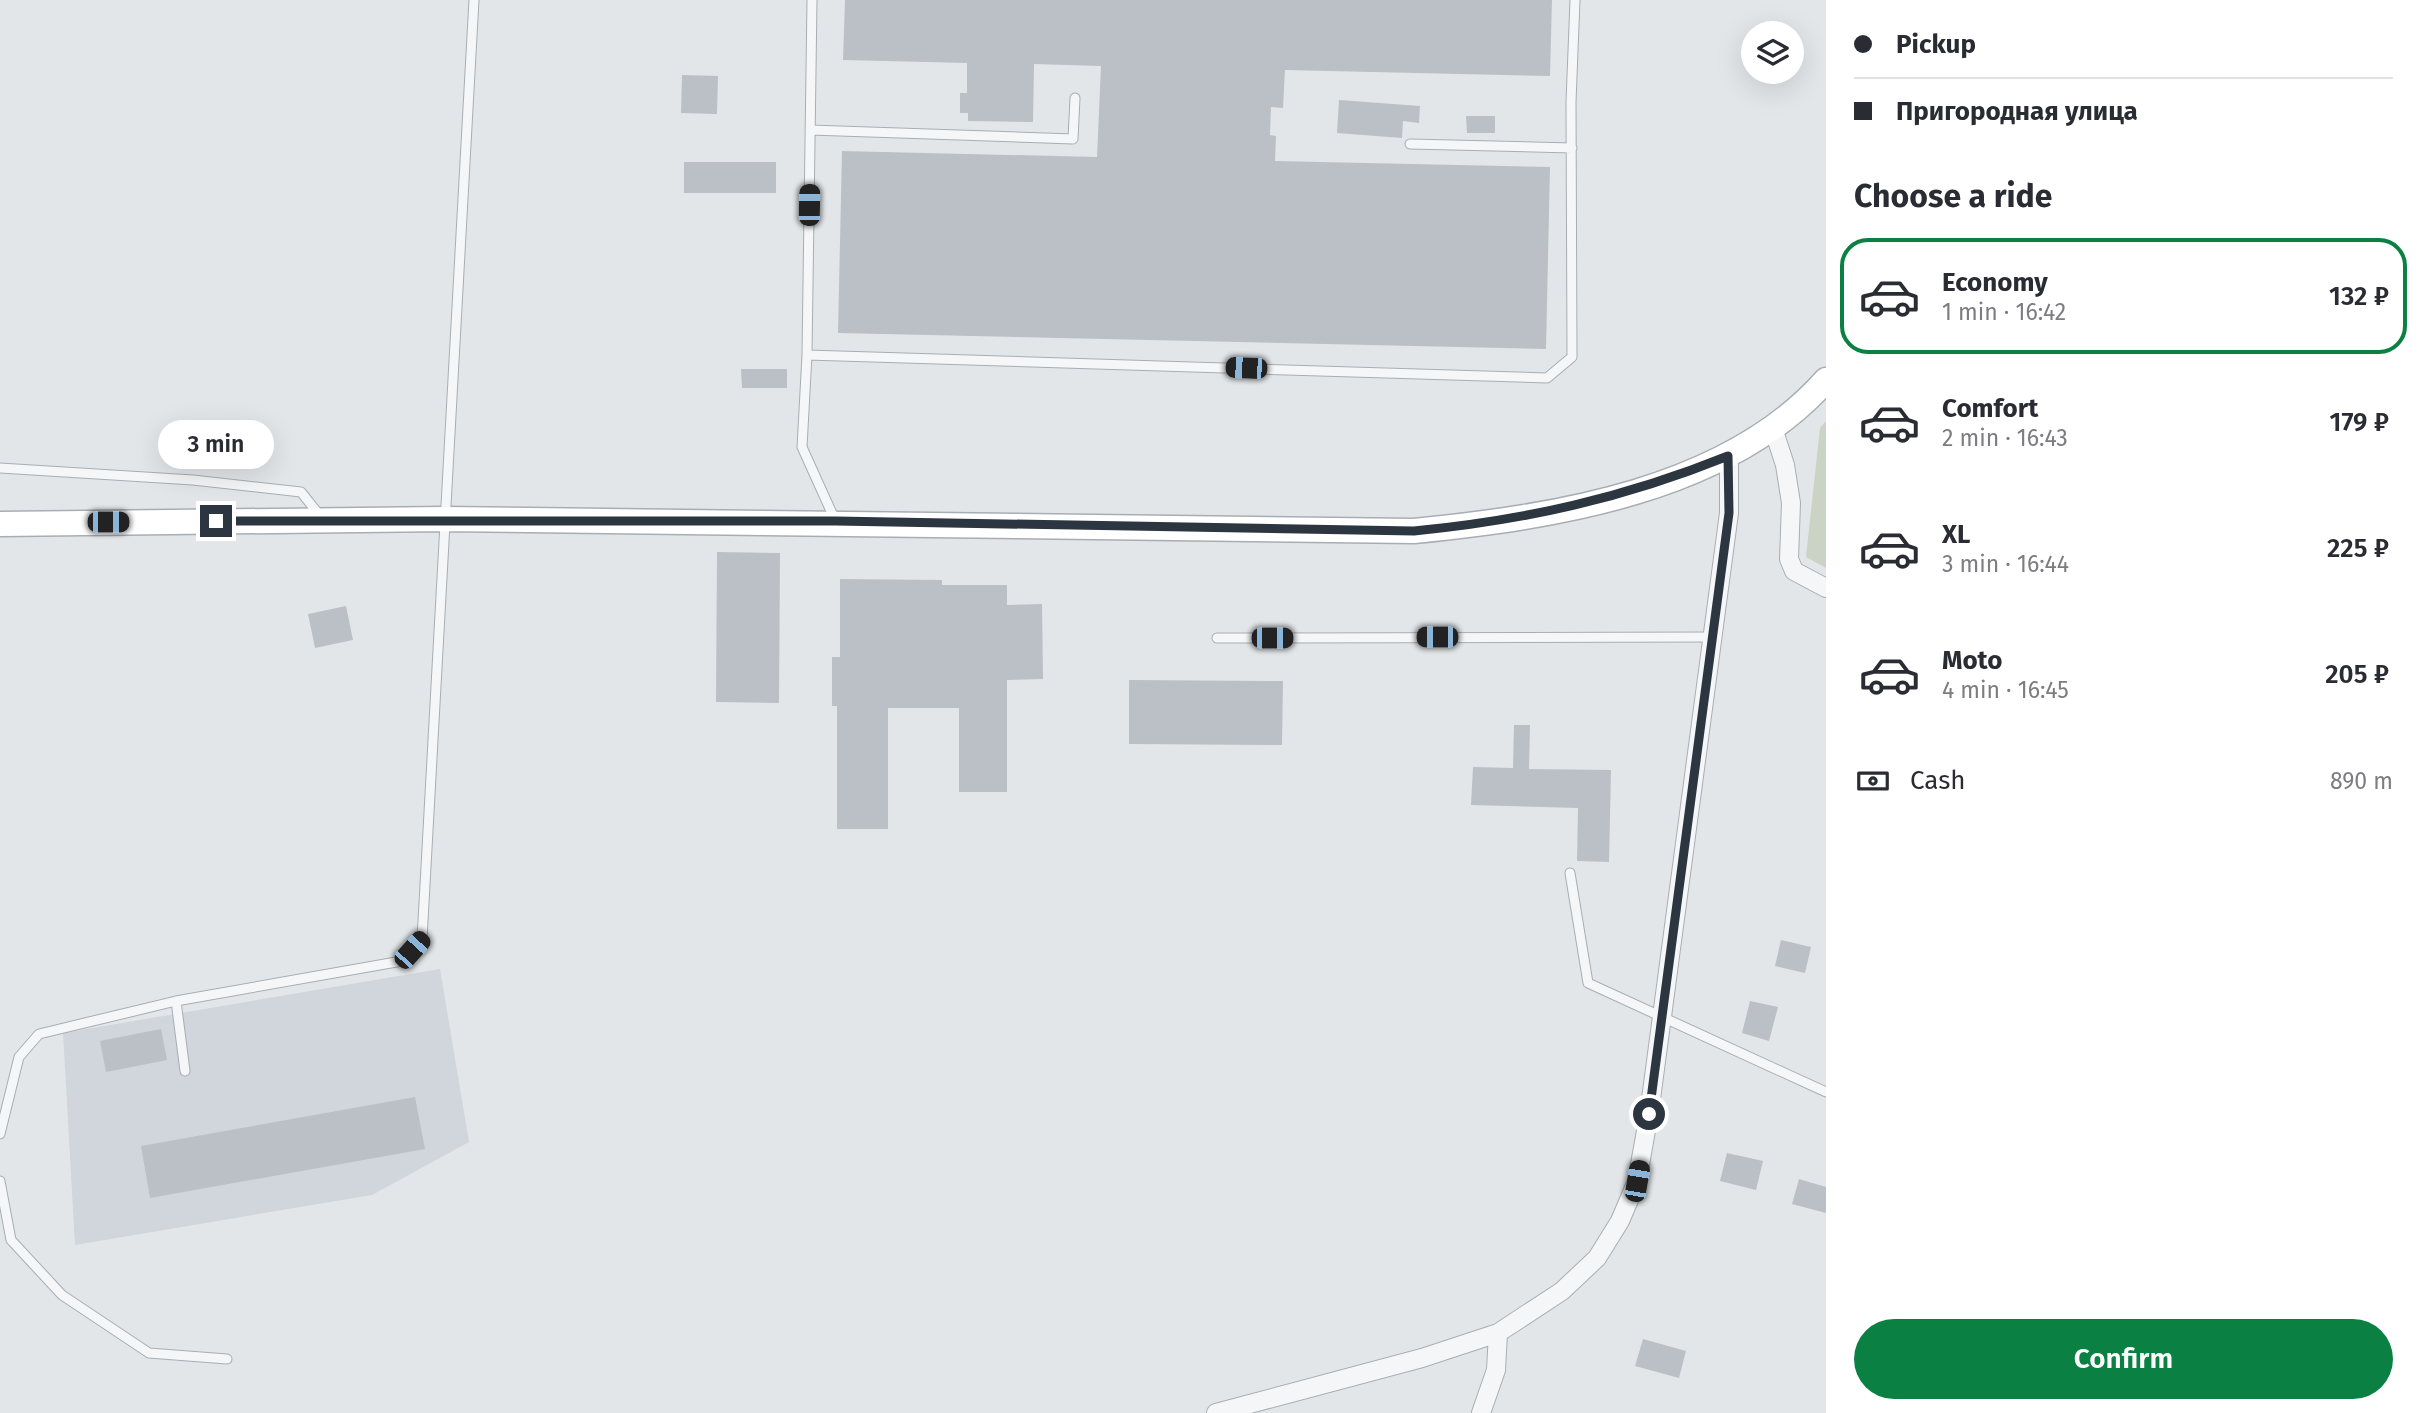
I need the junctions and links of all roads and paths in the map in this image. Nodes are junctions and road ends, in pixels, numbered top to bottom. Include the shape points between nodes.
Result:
1 (474, 0) edge
2 (812, 0) edge
3 (1575, 0) edge
4 (1075, 98) dead end
5 (810, 130) junction
6 (1410, 144) dead end
7 (1572, 148) junction
8 (807, 355) junction
9 (1826, 380) edge
10 (1773, 428) junction
11 (1728, 456) junction
12 (0, 467) edge
13 (444, 519) junction
14 (323, 520) junction
15 (836, 521) junction
16 (0, 524) edge
17 (1826, 588) edge
18 (1712, 637) junction
19 (1217, 638) dead end
20 (1570, 873) dead end
21 (176, 1001) junction
22 (1664, 1018) junction
23 (185, 1071) dead end
24 (1826, 1092) edge
25 (0, 1134) edge
26 (0, 1181) edge
27 (1499, 1333) junction
28 (227, 1359) dead end
29 (1216, 1413) edge
30 (1480, 1413) edge

1 - 13 lane
2 - 5 lane
3 - 7 lane
4 - 5 lane via 1073,139
5 - 8 lane
6 - 7 lane
7 - 8 lane via 1572,357 1547,378
8 - 15 lane via 802,447
9 - 10 street
10 - 11 street
10 - 17 street via 1791,503 1789,559 1794,570
11 - 15 street via 1630,492 1556,512 1414,531
11 - 18 street via 1729,513
12 - 14 lane via 301,492
13 - 14 street
13 - 15 street
13 - 21 lane via 422,939 402,961
14 - 16 street
18 - 19 lane
18 - 22 street
20 - 22 lane via 1588,983
21 - 23 lane
21 - 25 lane via 39,1034 19,1057
22 - 24 lane
22 - 27 street via 1637,1181 1620,1221 1597,1258 1562,1292
26 - 28 lane via 11,1240 62,1295 149,1353
27 - 29 street
27 - 30 street via 1496,1370

